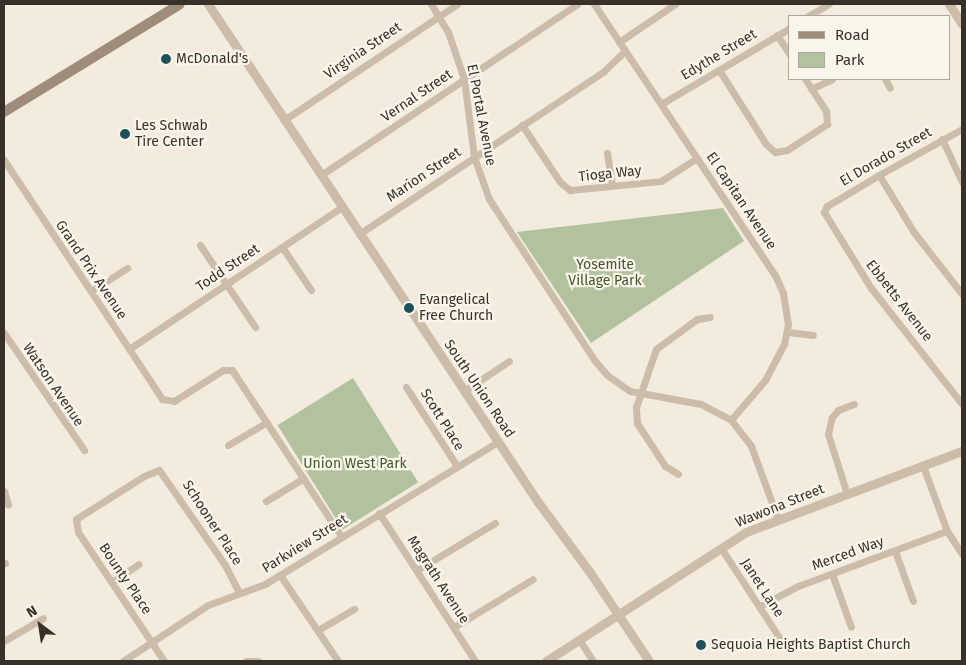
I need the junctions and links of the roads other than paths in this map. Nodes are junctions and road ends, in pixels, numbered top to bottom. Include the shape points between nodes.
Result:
1 (180, 4) edge
2 (208, 4) edge
3 (431, 4) edge
4 (457, 4) edge
5 (577, 4) edge
6 (594, 4) edge
7 (675, 4) edge
8 (829, 4) edge
9 (949, 4) edge
10 (810, 15) edge
11 (439, 16) junction
12 (962, 24) edge
13 (788, 29) edge
14 (777, 36) junction
15 (619, 42) junction
16 (626, 51) junction
17 (788, 52) edge
18 (719, 70) junction
19 (464, 79) junction
20 (806, 80) edge
21 (830, 80) edge
22 (886, 80) edge
23 (811, 88) junction
24 (890, 88) dead end
25 (662, 104) junction
26 (4, 112) edge
27 (284, 120) junction
28 (522, 125) junction
29 (962, 129) edge
30 (942, 139) junction
31 (607, 153) dead end
32 (474, 157) junction
33 (697, 158) junction
34 (4, 160) edge
35 (321, 175) junction
36 (879, 175) junction
37 (962, 182) edge
38 (612, 186) junction
39 (342, 208) junction
40 (824, 210) joint
41 (359, 234) junction
42 (200, 245) dead end
43 (282, 247) junction
44 (127, 268) dead end
45 (227, 285) junction
46 (311, 290) dead end
47 (91, 291) junction
48 (962, 294) edge
49 (710, 317) dead end
50 (255, 327) dead end
51 (788, 332) junction
52 (4, 333) edge
53 (813, 335) dead end
54 (129, 349) junction
55 (509, 361) dead end
56 (406, 386) dead end
57 (464, 391) junction
58 (639, 394) junction
59 (854, 404) dead end
60 (962, 404) edge
61 (731, 420) junction
62 (267, 422) junction
63 (498, 442) junction
64 (228, 445) dead end
65 (84, 450) dead end
66 (962, 451) edge
67 (457, 466) junction
68 (923, 466) junction
69 (159, 470) joint
70 (678, 474) dead end
71 (304, 478) junction
72 (4, 491) edge
73 (847, 494) junction
74 (266, 502) dead end
75 (8, 504) dead end
76 (379, 513) junction
77 (778, 519) junction
78 (495, 523) dead end
79 (947, 531) junction
80 (341, 536) junction
81 (721, 548) junction
82 (894, 550) junction
83 (962, 554) edge
84 (139, 564) dead end
85 (416, 570) junction
86 (832, 574) junction
87 (280, 575) junction
88 (533, 579) dead end
89 (112, 582) junction
90 (239, 593) junction
91 (913, 600) dead end
92 (760, 606) junction
93 (354, 609) dead end
94 (618, 616) junction
95 (44, 618) dead end
96 (454, 627) junction
97 (851, 627) dead end
98 (318, 630) junction
99 (4, 641) edge
100 (152, 642) junction
101 (580, 642) junction
102 (782, 642) dead end
103 (123, 661) edge
104 (164, 661) edge
105 (246, 661) edge
106 (258, 661) edge
107 (338, 661) edge
108 (475, 661) edge
109 (546, 661) edge
110 (593, 661) edge
111 (649, 661) edge

1 - 26 main road
2 - 27 street, South Union Road
3 - 11 street, El Portal Avenue
4 - 11 street, Virginia Street
5 - 19 street, Vernal Street
6 - 15 street, El Capitan Avenue
7 - 15 street
8 - 10 street
9 - 12 street
11 - 19 street, El Portal Avenue via 454,46
11 - 27 street, Virginia Street
13 - 14 street, Edythe Street
14 - 17 street
14 - 18 street, Edythe Street
15 - 16 street, El Capitan Avenue
16 - 25 street, El Capitan Avenue
16 - 28 street, Marion Street via 604,71
18 - 23 street via 766,144 775,152 787,150 827,124 826,111
18 - 25 street, Edythe Street
19 - 32 street, El Portal Avenue
19 - 35 street, Vernal Street
20 - 23 street
21 - 23 street
22 - 24 street
25 - 33 street, El Capitan Avenue
27 - 35 street, South Union Road
28 - 32 street, Marion Street
28 - 38 street, Tioga Way via 564,187 577,191
29 - 30 street, El Dorado Street
30 - 36 street, El Dorado Street
30 - 37 street
31 - 38 street
32 - 41 street, Marion Street
32 - 58 street, El Portal Avenue via 498,214 595,361 620,385
33 - 38 street, Tioga Way via 661,181
33 - 51 street, El Capitan Avenue via 775,275 785,302
34 - 47 street, Grand Prix Avenue
35 - 39 street, South Union Road
36 - 40 street, El Dorado Street
36 - 48 street via 912,230
39 - 41 street, South Union Road
39 - 43 street, Todd Street
40 - 60 street, Ebbetts Avenue via 854,263
41 - 57 street, South Union Road
42 - 45 street
43 - 45 street, Todd Street
43 - 46 street
44 - 47 street
45 - 50 street
45 - 54 street, Todd Street
47 - 54 street, Grand Prix Avenue
49 - 58 street via 697,319 656,349
51 - 53 street
51 - 61 street, El Capitan Avenue via 778,360
52 - 65 street, Watson Avenue
54 - 62 street, Grand Prix Avenue via 166,401 174,401 219,372 232,370
55 - 57 street
56 - 67 street, Scott Place
57 - 63 street, South Union Road
58 - 61 street, El Portal Avenue via 701,404
58 - 70 street via 637,423 665,466
59 - 73 street via 838,410 832,417 828,434
61 - 77 street, El Portal Avenue via 751,446
62 - 64 street
62 - 71 street
63 - 67 street, Parkview Street
63 - 94 street, South Union Road
66 - 68 street, Wawona Street
67 - 76 street, Parkview Street
68 - 73 street, Wawona Street
68 - 79 street
69 - 89 street, Bounty Place via 152,471 76,519 76,527
69 - 90 street, Schooner Place via 225,565
71 - 74 street
71 - 80 street
72 - 75 street
73 - 77 street, Wawona Street
76 - 80 street, Parkview Street
76 - 85 street, Magrath Avenue
77 - 81 street, Wawona Street via 746,532
78 - 85 street
79 - 82 street, Merced Way
79 - 83 street
80 - 87 street, Parkview Street
81 - 92 street, Janet Lane
81 - 94 street, Wawona Street
82 - 86 street, Merced Way
82 - 91 street
84 - 89 street
85 - 96 street, Magrath Avenue
86 - 92 street, Merced Way via 798,586
86 - 97 street
87 - 90 street, Parkview Street
87 - 98 street
88 - 96 street
89 - 100 street, Bounty Place
90 - 100 street, Parkview Street via 208,606
92 - 102 street, Janet Lane
93 - 98 street
94 - 101 street, Wawona Street
94 - 111 street, South Union Road
95 - 99 street
96 - 108 street, Magrath Avenue
98 - 107 street
100 - 103 street, Parkview Street
100 - 104 street, Bounty Place
101 - 109 street, Wawona Street
101 - 110 street
105 - 106 street

